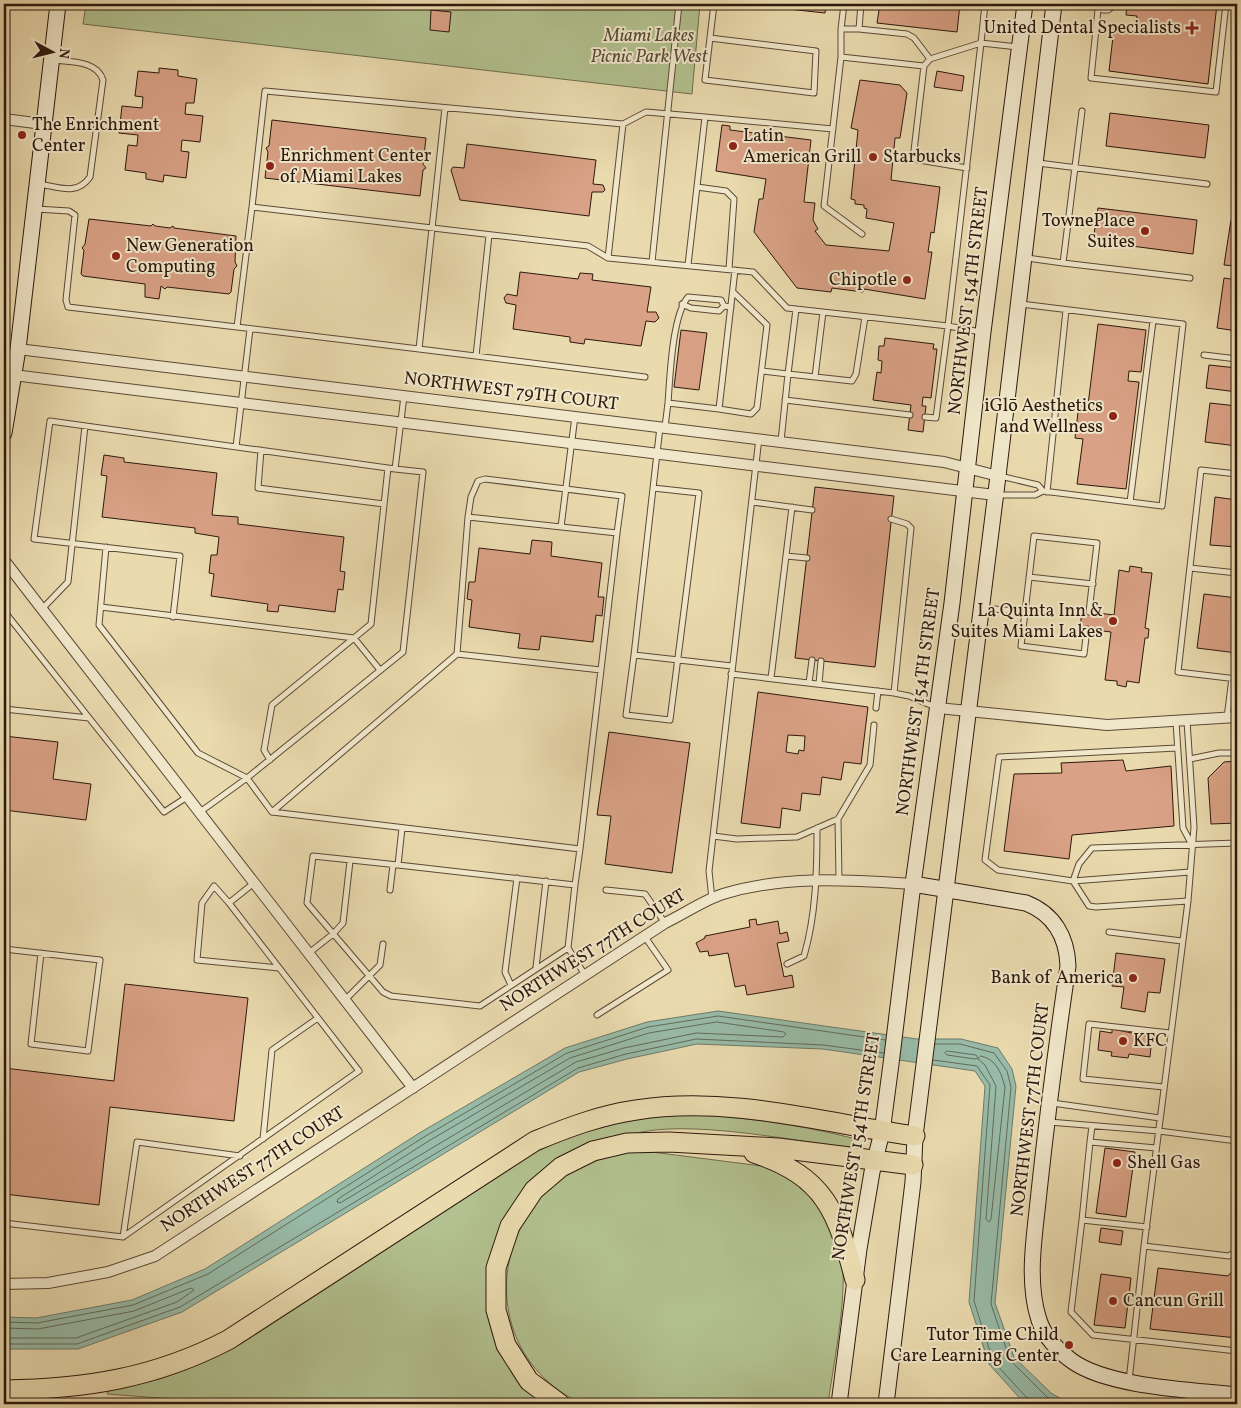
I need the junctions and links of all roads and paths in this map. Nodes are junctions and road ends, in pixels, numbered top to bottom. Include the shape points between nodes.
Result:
1 (58, 4) edge
2 (678, 4) edge
3 (714, 4) edge
4 (844, 4) edge
5 (862, 4) edge
6 (985, 4) edge
7 (1025, 4) edge
8 (1054, 4) edge
9 (1074, 4) edge
10 (1114, 4) edge
11 (1226, 4) edge
12 (1096, 6) edge
13 (840, 28) junction
14 (859, 28) junction
15 (710, 38) junction
16 (981, 43) junction
17 (1019, 47) junction
18 (841, 57) junction
19 (51, 59) junction
20 (930, 59) junction
21 (924, 66) junction
22 (445, 108) junction
23 (1082, 111) dead end
24 (668, 114) junction
25 (705, 117) junction
26 (4, 119) edge
27 (43, 124) junction
28 (623, 124) junction
29 (833, 129) junction
30 (1035, 163) junction
31 (967, 168) junction
32 (1075, 168) junction
33 (36, 184) junction
34 (1207, 184) dead end
35 (697, 187) junction
36 (252, 207) junction
37 (33, 208) junction
38 (433, 228) junction
39 (862, 234) dead end
40 (490, 235) junction
41 (608, 258) junction
42 (1023, 258) junction
43 (652, 262) junction
44 (1063, 263) junction
45 (688, 265) junction
46 (728, 269) junction
47 (736, 270) junction
48 (1190, 278) dead end
49 (733, 292) junction
50 (682, 304) junction
51 (1018, 304) junction
52 (724, 306) junction
53 (731, 307) junction
54 (796, 309) junction
55 (1066, 310) junction
56 (823, 312) junction
57 (865, 317) junction
58 (1153, 321) junction
59 (948, 326) junction
60 (237, 327) junction
61 (250, 329) junction
62 (983, 332) junction
63 (18, 349) junction
64 (419, 349) junction
65 (1204, 355) dead end
66 (476, 356) junction
67 (1237, 359) edge
68 (762, 371) junction
69 (788, 374) junction
70 (13, 375) junction
71 (244, 376) junction
72 (645, 377) dead end
73 (815, 377) junction
74 (404, 395) junction
75 (785, 400) junction
76 (241, 403) junction
77 (668, 403) junction
78 (719, 409) junction
79 (910, 415) dead end
80 (575, 416) junction
81 (925, 417) dead end
82 (400, 422) junction
83 (85, 426) junction
84 (663, 426) junction
85 (4, 433) edge
86 (759, 438) junction
87 (781, 441) junction
88 (572, 443) junction
89 (236, 447) junction
90 (262, 450) junction
91 (657, 454) junction
92 (756, 466) junction
93 (388, 468) junction
94 (969, 468) junction
95 (395, 469) junction
96 (1237, 474) edge
97 (998, 476) junction
98 (653, 488) junction
99 (567, 489) junction
100 (966, 491) junction
101 (1045, 492) junction
102 (995, 495) junction
103 (752, 502) junction
104 (1130, 502) junction
105 (384, 504) junction
106 (792, 507) junction
107 (812, 510) dead end
108 (468, 517) junction
109 (891, 519) dead end
110 (561, 527) junction
111 (618, 534) junction
112 (72, 544) junction
113 (106, 547) junction
114 (786, 556) junction
115 (806, 558) dead end
116 (4, 560) edge
117 (1190, 568) junction
118 (1237, 573) edge
119 (1029, 577) junction
120 (1092, 584) junction
121 (981, 607) junction
122 (101, 608) junction
123 (42, 610) junction
124 (4, 612) edge
125 (1025, 612) junction
126 (1089, 612) dead end
127 (173, 617) junction
128 (1087, 629) dead end
129 (354, 638) junction
130 (457, 654) junction
131 (634, 655) junction
132 (679, 660) junction
133 (812, 660) dead end
134 (821, 661) dead end
135 (732, 666) junction
136 (380, 670) junction
137 (601, 670) junction
138 (731, 674) junction
139 (771, 678) junction
140 (1235, 679) edge
141 (809, 683) junction
142 (819, 684) junction
143 (878, 691) junction
144 (894, 693) junction
145 (876, 708) dead end
146 (938, 708) junction
147 (4, 710) edge
148 (968, 712) junction
149 (1232, 717) edge
150 (89, 718) junction
151 (1187, 721) junction
152 (1176, 722) junction
153 (874, 725) dead end
154 (1177, 748) junction
155 (1237, 753) edge
156 (1190, 759) junction
157 (270, 760) junction
158 (248, 778) junction
159 (187, 797) junction
160 (199, 812) junction
161 (272, 812) junction
162 (838, 819) junction
163 (402, 828) junction
164 (817, 828) junction
165 (4, 831) edge
166 (713, 836) junction
167 (1191, 843) junction
168 (1237, 843) edge
169 (4, 849) edge
170 (580, 849) junction
171 (350, 861) junction
172 (396, 865) junction
173 (1190, 872) junction
174 (517, 878) junction
175 (817, 879) junction
176 (839, 880) junction
177 (1073, 880) junction
178 (546, 881) junction
179 (254, 883) junction
180 (575, 884) junction
181 (913, 884) junction
182 (946, 888) junction
183 (390, 890) dead end
184 (606, 890) dead end
185 (712, 899) junction
186 (1188, 901) junction
187 (229, 903) junction
188 (665, 923) junction
189 (1109, 932) dead end
190 (333, 934) junction
191 (645, 936) junction
192 (1182, 941) junction
193 (382, 944) dead end
194 (568, 948) junction
195 (4, 949) edge
196 (41, 953) junction
197 (309, 953) junction
198 (787, 964) dead end
199 (536, 967) junction
200 (279, 968) junction
201 (370, 976) junction
202 (585, 976) junction
203 (511, 985) junction
204 (345, 1000) junction
205 (598, 1016) dead end
206 (318, 1018) junction
207 (1170, 1032) junction
208 (1164, 1087) junction
209 (413, 1088) junction
210 (1049, 1103) junction
211 (1160, 1118) junction
212 (1046, 1122) junction
213 (1092, 1126) junction
214 (1159, 1131) junction
215 (882, 1132) junction
216 (915, 1136) junction
217 (263, 1139) junction
218 (1237, 1141) edge
219 (1090, 1142) junction
220 (737, 1147) junction
221 (1156, 1148) junction
222 (241, 1156) junction
223 (875, 1160) junction
224 (913, 1165) junction
225 (1082, 1220) junction
226 (4, 1224) edge
227 (1147, 1227) junction
228 (123, 1237) junction
229 (1144, 1246) junction
230 (1237, 1250) edge
231 (855, 1280) junction
232 (4, 1284) edge
233 (1133, 1340) junction
234 (1237, 1351) edge
235 (1129, 1382) junction
236 (4, 1390) edge
237 (1237, 1395) edge
238 (4, 1403) edge
239 (23, 1404) edge
240 (560, 1404) edge
241 (839, 1404) edge
242 (886, 1404) edge

1 - 19 main road
2 - 24 lane
3 - 15 lane
4 - 13 lane
5 - 14 lane
6 - 16 lane
7 - 17 main road, NORTHWEST 154TH STREET
8 - 30 main road
9 - 12 lane
10 - 12 lane via 1108,10
11 - 12 lane via 1216,92 1091,78
13 - 14 lane
13 - 18 lane
14 - 20 lane via 907,34
15 - 15 lane via 705,80 814,93 816,51
16 - 17 lane
16 - 20 lane
16 - 31 lane
17 - 62 main road, NORTHWEST 154TH STREET
18 - 21 lane
18 - 29 lane
19 - 27 main road
19 - 33 lane via 91,66 103,80 90,177 81,188 74,190
20 - 21 lane
21 - 31 lane via 913,159
22 - 28 lane
22 - 36 lane via 265,91
22 - 38 lane
23 - 32 lane
24 - 25 lane
24 - 28 lane via 646,112
24 - 43 lane
25 - 29 lane
25 - 35 lane
26 - 27 street
27 - 33 main road
28 - 41 lane
29 - 39 lane via 824,206
30 - 32 lane
30 - 42 main road
31 - 59 lane
32 - 34 lane
32 - 44 lane
33 - 37 main road
35 - 45 lane
35 - 46 lane via 726,191 734,198
36 - 38 lane
36 - 60 lane
37 - 60 lane via 75,214 66,300 68,307
37 - 63 main road
38 - 40 lane
38 - 64 lane
40 - 41 lane via 588,246
40 - 66 lane
41 - 43 lane
42 - 44 lane
42 - 51 main road
43 - 45 lane
44 - 48 lane
45 - 46 lane
46 - 47 lane
47 - 49 lane
47 - 54 lane via 753,272 787,308
49 - 53 lane
49 - 68 lane via 767,325
50 - 52 lane via 719,311
50 - 52 lane via 688,296 721,300
50 - 77 lane
51 - 55 lane
51 - 97 main road
52 - 53 lane
53 - 78 lane
54 - 56 lane
54 - 69 lane
55 - 58 lane
55 - 101 lane
56 - 57 lane
56 - 73 lane
57 - 59 lane
57 - 73 lane via 855,378 847,382
58 - 104 lane
58 - 104 lane via 1183,324 1162,506
59 - 62 lane
59 - 81 lane via 936,418
60 - 61 lane
61 - 64 lane
61 - 71 lane
62 - 94 main road, NORTHWEST 154TH STREET
63 - 70 main road
63 - 71 street, NORTHWEST 79TH COURT
64 - 66 lane
65 - 67 lane
66 - 72 lane
68 - 69 lane
68 - 78 lane via 758,408 751,414
69 - 73 lane
69 - 75 lane
70 - 76 street
70 - 85 main road
71 - 74 street, NORTHWEST 79TH COURT
71 - 76 lane
74 - 80 street, NORTHWEST 79TH COURT
74 - 82 lane
75 - 79 lane
75 - 87 lane
76 - 82 street
76 - 89 lane
77 - 78 lane
77 - 84 lane
80 - 84 street, NORTHWEST 79TH COURT
80 - 88 lane
82 - 88 street
82 - 95 lane
83 - 89 lane
83 - 112 lane
83 - 112 lane via 50,421 34,539
84 - 86 street, NORTHWEST 79TH COURT
84 - 91 lane
86 - 87 street, NORTHWEST 79TH COURT
86 - 92 lane
87 - 94 street, NORTHWEST 79TH COURT
88 - 91 street
88 - 99 lane
89 - 90 lane
90 - 93 lane
90 - 105 lane via 258,488
91 - 92 street
91 - 98 lane
92 - 100 street
92 - 103 lane
93 - 95 lane
93 - 105 lane
94 - 97 street, NORTHWEST 79TH COURT
94 - 100 main road, NORTHWEST 154TH STREET
95 - 136 lane via 423,472 403,652
96 - 117 lane via 1201,470
97 - 101 lane via 1038,485
97 - 102 main road
98 - 131 lane
98 - 132 lane via 700,493
99 - 108 lane via 485,479 478,481 474,488
99 - 110 lane
99 - 111 lane via 622,496
100 - 102 street
100 - 146 main road, NORTHWEST 154TH STREET
101 - 102 lane
101 - 104 lane
102 - 121 main road
103 - 106 lane
103 - 135 lane
105 - 129 lane via 371,624
106 - 107 lane
106 - 114 lane
108 - 110 lane
108 - 130 lane
109 - 144 lane via 911,528
110 - 111 lane
111 - 137 lane
112 - 113 lane
112 - 123 lane via 68,582
113 - 122 lane
113 - 127 lane via 180,556
114 - 115 lane
114 - 139 lane
116 - 123 street
117 - 118 lane
117 - 140 lane via 1178,672
119 - 120 lane
119 - 120 lane via 1034,536 1097,543
119 - 125 lane
120 - 126 lane
121 - 125 lane
121 - 148 main road
122 - 127 lane
122 - 158 lane via 99,625 198,753
123 - 159 street
124 - 150 lane
125 - 128 lane via 1021,646 1084,654
127 - 129 lane
129 - 136 lane
129 - 157 lane via 272,705 264,750
130 - 137 lane
130 - 161 lane
131 - 132 lane
131 - 132 lane via 626,715 670,720
132 - 135 lane
133 - 141 lane
134 - 142 lane
135 - 138 lane
136 - 157 lane
137 - 170 lane
138 - 139 lane
138 - 166 lane
139 - 141 lane
140 - 149 lane
141 - 142 lane
142 - 143 lane
143 - 144 lane
143 - 145 lane
144 - 146 lane
146 - 148 street
146 - 181 main road, NORTHWEST 154TH STREET
147 - 150 lane
148 - 152 street via 1107,725
148 - 182 main road
149 - 151 street
150 - 159 lane via 164,812
151 - 152 street
151 - 156 lane
152 - 154 lane
153 - 162 lane via 870,765
154 - 167 lane via 1183,828
154 - 177 lane via 999,757 986,860 998,870
155 - 156 lane
156 - 167 lane via 1194,827
157 - 158 lane
158 - 160 lane
158 - 161 lane
159 - 160 street
160 - 179 street
161 - 163 lane
162 - 164 lane
162 - 176 lane
163 - 170 lane
163 - 172 lane
164 - 166 lane via 797,837 737,839
164 - 175 lane
165 - 169 lane
166 - 185 lane via 709,871
167 - 168 lane
167 - 173 lane
167 - 177 lane via 1092,848
170 - 180 lane
171 - 172 lane
171 - 190 lane via 343,922
171 - 190 lane via 313,856 307,903
172 - 174 lane
172 - 183 lane
173 - 177 lane
173 - 186 lane
174 - 178 lane
174 - 203 lane via 505,972
175 - 176 street, NORTHWEST 77TH COURT
175 - 185 street, NORTHWEST 77TH COURT via 768,883
175 - 198 lane via 804,956
176 - 181 street, NORTHWEST 77TH COURT
177 - 186 lane via 1089,906
178 - 180 lane
178 - 199 lane
179 - 187 lane
179 - 197 street
180 - 194 lane
181 - 182 main road, NORTHWEST 77TH COURT
181 - 215 main road, NORTHWEST 154TH STREET
182 - 210 main road, NORTHWEST 77TH COURT via 1026,903 1037,907 1056,924 1067,952 1068,966
182 - 216 main road
184 - 188 lane via 645,894
185 - 188 street, NORTHWEST 77TH COURT
186 - 192 lane
187 - 200 lane
187 - 200 lane via 214,886 202,903 197,960
188 - 191 street, NORTHWEST 77TH COURT
189 - 192 lane
190 - 197 lane
190 - 201 lane
191 - 202 street, NORTHWEST 77TH COURT
191 - 205 lane via 668,970
192 - 207 lane
193 - 201 lane via 380,965
194 - 199 lane
194 - 202 lane
195 - 196 lane
196 - 196 lane via 100,960 88,1051 31,1044
197 - 204 street
199 - 203 lane
200 - 206 lane
201 - 203 lane via 383,992 391,996 480,1006
201 - 204 lane
202 - 209 street, NORTHWEST 77TH COURT
204 - 209 street
206 - 217 lane via 272,1050
206 - 217 lane via 359,1071
207 - 208 lane
207 - 208 lane via 1089,1024 1083,1079
208 - 211 lane
209 - 232 street, NORTHWEST 77TH COURT via 156,1256 108,1272 48,1283
210 - 211 lane
210 - 212 main road, NORTHWEST 77TH COURT
211 - 214 lane
212 - 213 lane
212 - 235 main road, NORTHWEST 77TH COURT via 1032,1270 1039,1322 1050,1342 1071,1361 1089,1372
213 - 214 lane
213 - 219 lane
214 - 218 lane
214 - 221 lane
215 - 216 highway
215 - 223 main road, NORTHWEST 154TH STREET
215 - 236 highway via 737,1108 679,1106 585,1121 535,1141 228,1340 198,1356 163,1369 91,1386
216 - 224 main road
217 - 222 lane
219 - 221 lane
219 - 225 lane
220 - 223 highway via 778,1148
220 - 231 highway via 787,1165 813,1185 839,1225
220 - 240 highway via 669,1142 627,1143 593,1151 561,1167 534,1190 510,1226 496,1268 496,1310 506,1345 530,1381
221 - 227 lane
222 - 228 lane
222 - 228 lane via 137,1142
223 - 224 highway
223 - 231 main road, NORTHWEST 154TH STREET
224 - 242 main road
225 - 227 lane
225 - 233 lane via 1071,1312 1093,1335
226 - 228 lane
227 - 229 lane
229 - 230 lane via 1229,1256
229 - 233 lane
231 - 241 main road, NORTHWEST 154TH STREET
233 - 234 lane
233 - 235 lane
235 - 237 main road, NORTHWEST 77TH COURT
238 - 239 highway

